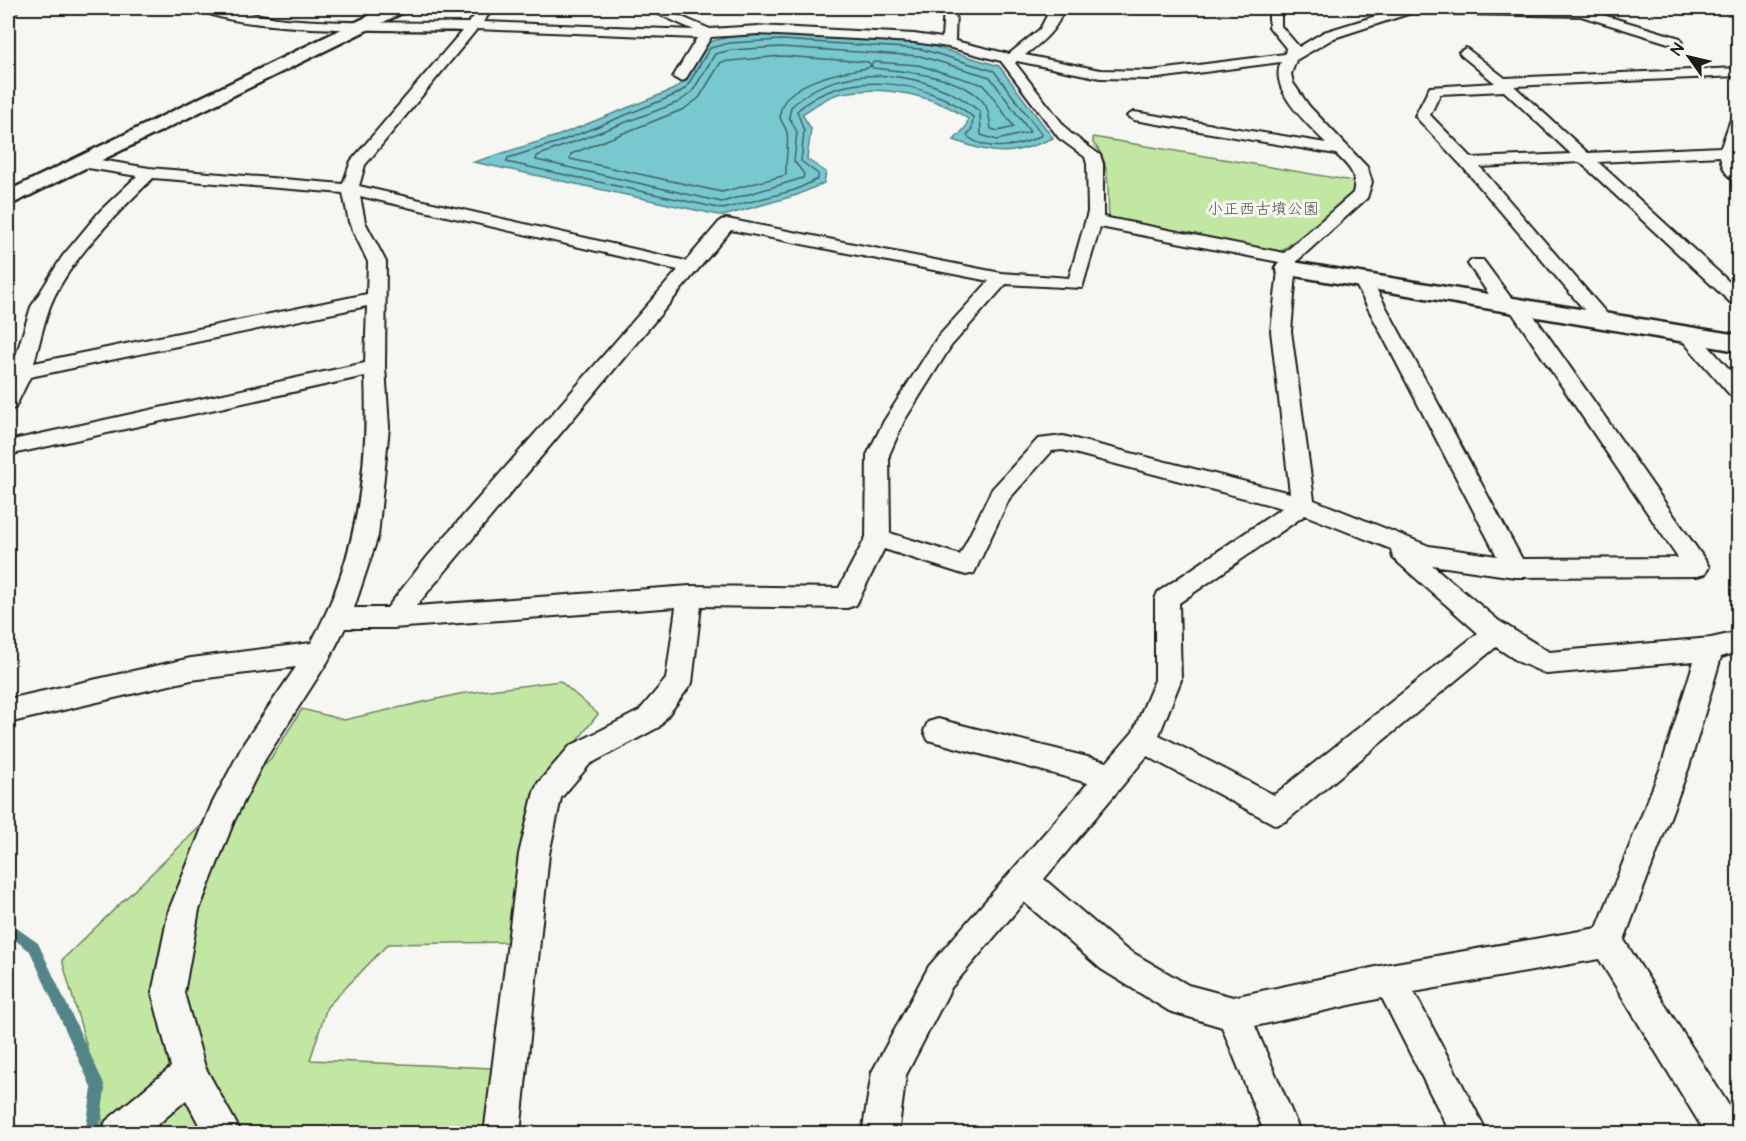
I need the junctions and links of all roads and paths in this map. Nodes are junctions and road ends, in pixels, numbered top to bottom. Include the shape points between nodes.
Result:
1 (205, 8) edge
2 (398, 8) edge
3 (488, 8) edge
4 (651, 8) edge
5 (950, 8) edge
6 (1057, 8) edge
7 (1275, 8) edge
8 (1542, 10) edge
9 (1586, 10) edge
10 (364, 24) junction
11 (472, 26) junction
12 (706, 34) junction
13 (1675, 41) dead end
14 (948, 43) junction
15 (1466, 52) dead end
16 (1292, 57) junction
17 (1013, 58) junction
18 (1738, 72) edge
19 (680, 77) dead end
20 (1505, 85) junction
21 (1134, 116) dead end
22 (1738, 119) edge
23 (1342, 150) junction
24 (1727, 151) junction
25 (1586, 158) junction
26 (82, 162) junction
27 (1468, 163) junction
28 (149, 173) junction
29 (1738, 176) edge
30 (350, 189) junction
31 (8, 199) edge
32 (1093, 220) junction
33 (1288, 264) junction
34 (1478, 264) dead end
35 (690, 267) junction
36 (1001, 278) junction
37 (1364, 283) junction
38 (377, 298) junction
39 (1738, 298) edge
40 (1512, 307) junction
41 (1605, 322) junction
42 (1689, 336) junction
43 (1738, 343) edge
44 (375, 367) junction
45 (22, 372) junction
46 (1738, 391) edge
47 (8, 404) edge
48 (8, 448) edge
49 (1304, 506) junction
50 (878, 538) junction
51 (1388, 540) junction
52 (1515, 568) junction
53 (690, 596) junction
54 (338, 618) junction
55 (393, 618) junction
56 (1496, 633) junction
57 (1738, 642) edge
58 (1711, 649) junction
59 (319, 652) junction
60 (8, 711) edge
61 (938, 731) dead end
62 (1143, 740) junction
63 (1112, 776) junction
64 (1022, 880) junction
65 (1607, 942) junction
66 (1390, 981) junction
67 (1233, 1014) junction
68 (190, 1074) junction
69 (119, 1134) edge
70 (224, 1134) edge
71 (502, 1134) edge
72 (880, 1134) edge
73 (1283, 1134) edge
74 (1470, 1134) edge
75 (1727, 1134) edge

1 - 10 street via 287,23
2 - 10 street
3 - 11 street
4 - 12 street
5 - 14 street
6 - 17 street via 1054,20
7 - 16 street via 1275,27 1293,48
8 - 9 street
8 - 16 street via 1400,10 1329,35
9 - 13 street
10 - 11 street
10 - 26 street
11 - 12 street
11 - 30 street via 357,164
12 - 14 street via 758,30
12 - 19 street
14 - 17 street
15 - 20 street
16 - 17 street via 1122,76
16 - 23 street via 1285,80 1305,112
17 - 32 street via 1007,62 1064,135 1092,155 1096,212
18 - 20 street
20 - 25 street
20 - 27 street via 1435,90 1422,116
21 - 23 street
22 - 24 street
23 - 33 street via 1361,170 1361,195
24 - 25 street
24 - 29 street via 1728,165
25 - 27 street
25 - 39 street
26 - 28 street
26 - 31 street
27 - 41 street
28 - 30 street
28 - 45 street via 106,215 68,261 40,307
30 - 35 street
30 - 38 street via 357,222 377,262
32 - 33 street
32 - 36 street via 1076,284
33 - 37 street
33 - 49 street via 1281,331
34 - 40 street
35 - 36 street via 727,224
35 - 55 street
36 - 50 street via 944,342 894,421 878,455
37 - 40 street
37 - 52 street
38 - 44 street
38 - 45 street
40 - 41 street
40 - 52 street via 1697,567
41 - 42 street
42 - 43 street
42 - 46 street
44 - 48 street
44 - 54 street via 378,427 366,536
45 - 47 street
49 - 50 street via 1054,443 1046,444 1000,495 966,566
49 - 51 street
49 - 62 street via 1167,599 1168,680
50 - 53 street via 847,598
51 - 52 street via 1425,555
51 - 56 street
53 - 55 street
53 - 71 street via 679,683 649,718 580,755 549,792 534,854
54 - 55 street
54 - 59 street
56 - 58 street via 1529,656 1547,663
56 - 62 street via 1276,812
57 - 58 street
58 - 65 street via 1675,767
59 - 60 street via 191,669
59 - 68 street via 254,752 221,816 184,910 168,993
61 - 63 street
62 - 63 street
63 - 64 street
64 - 67 street via 1112,958 1181,999
64 - 72 street via 940,977 889,1072
65 - 66 street
65 - 75 street
66 - 67 street
66 - 74 street
67 - 73 street
68 - 69 street
68 - 70 street

